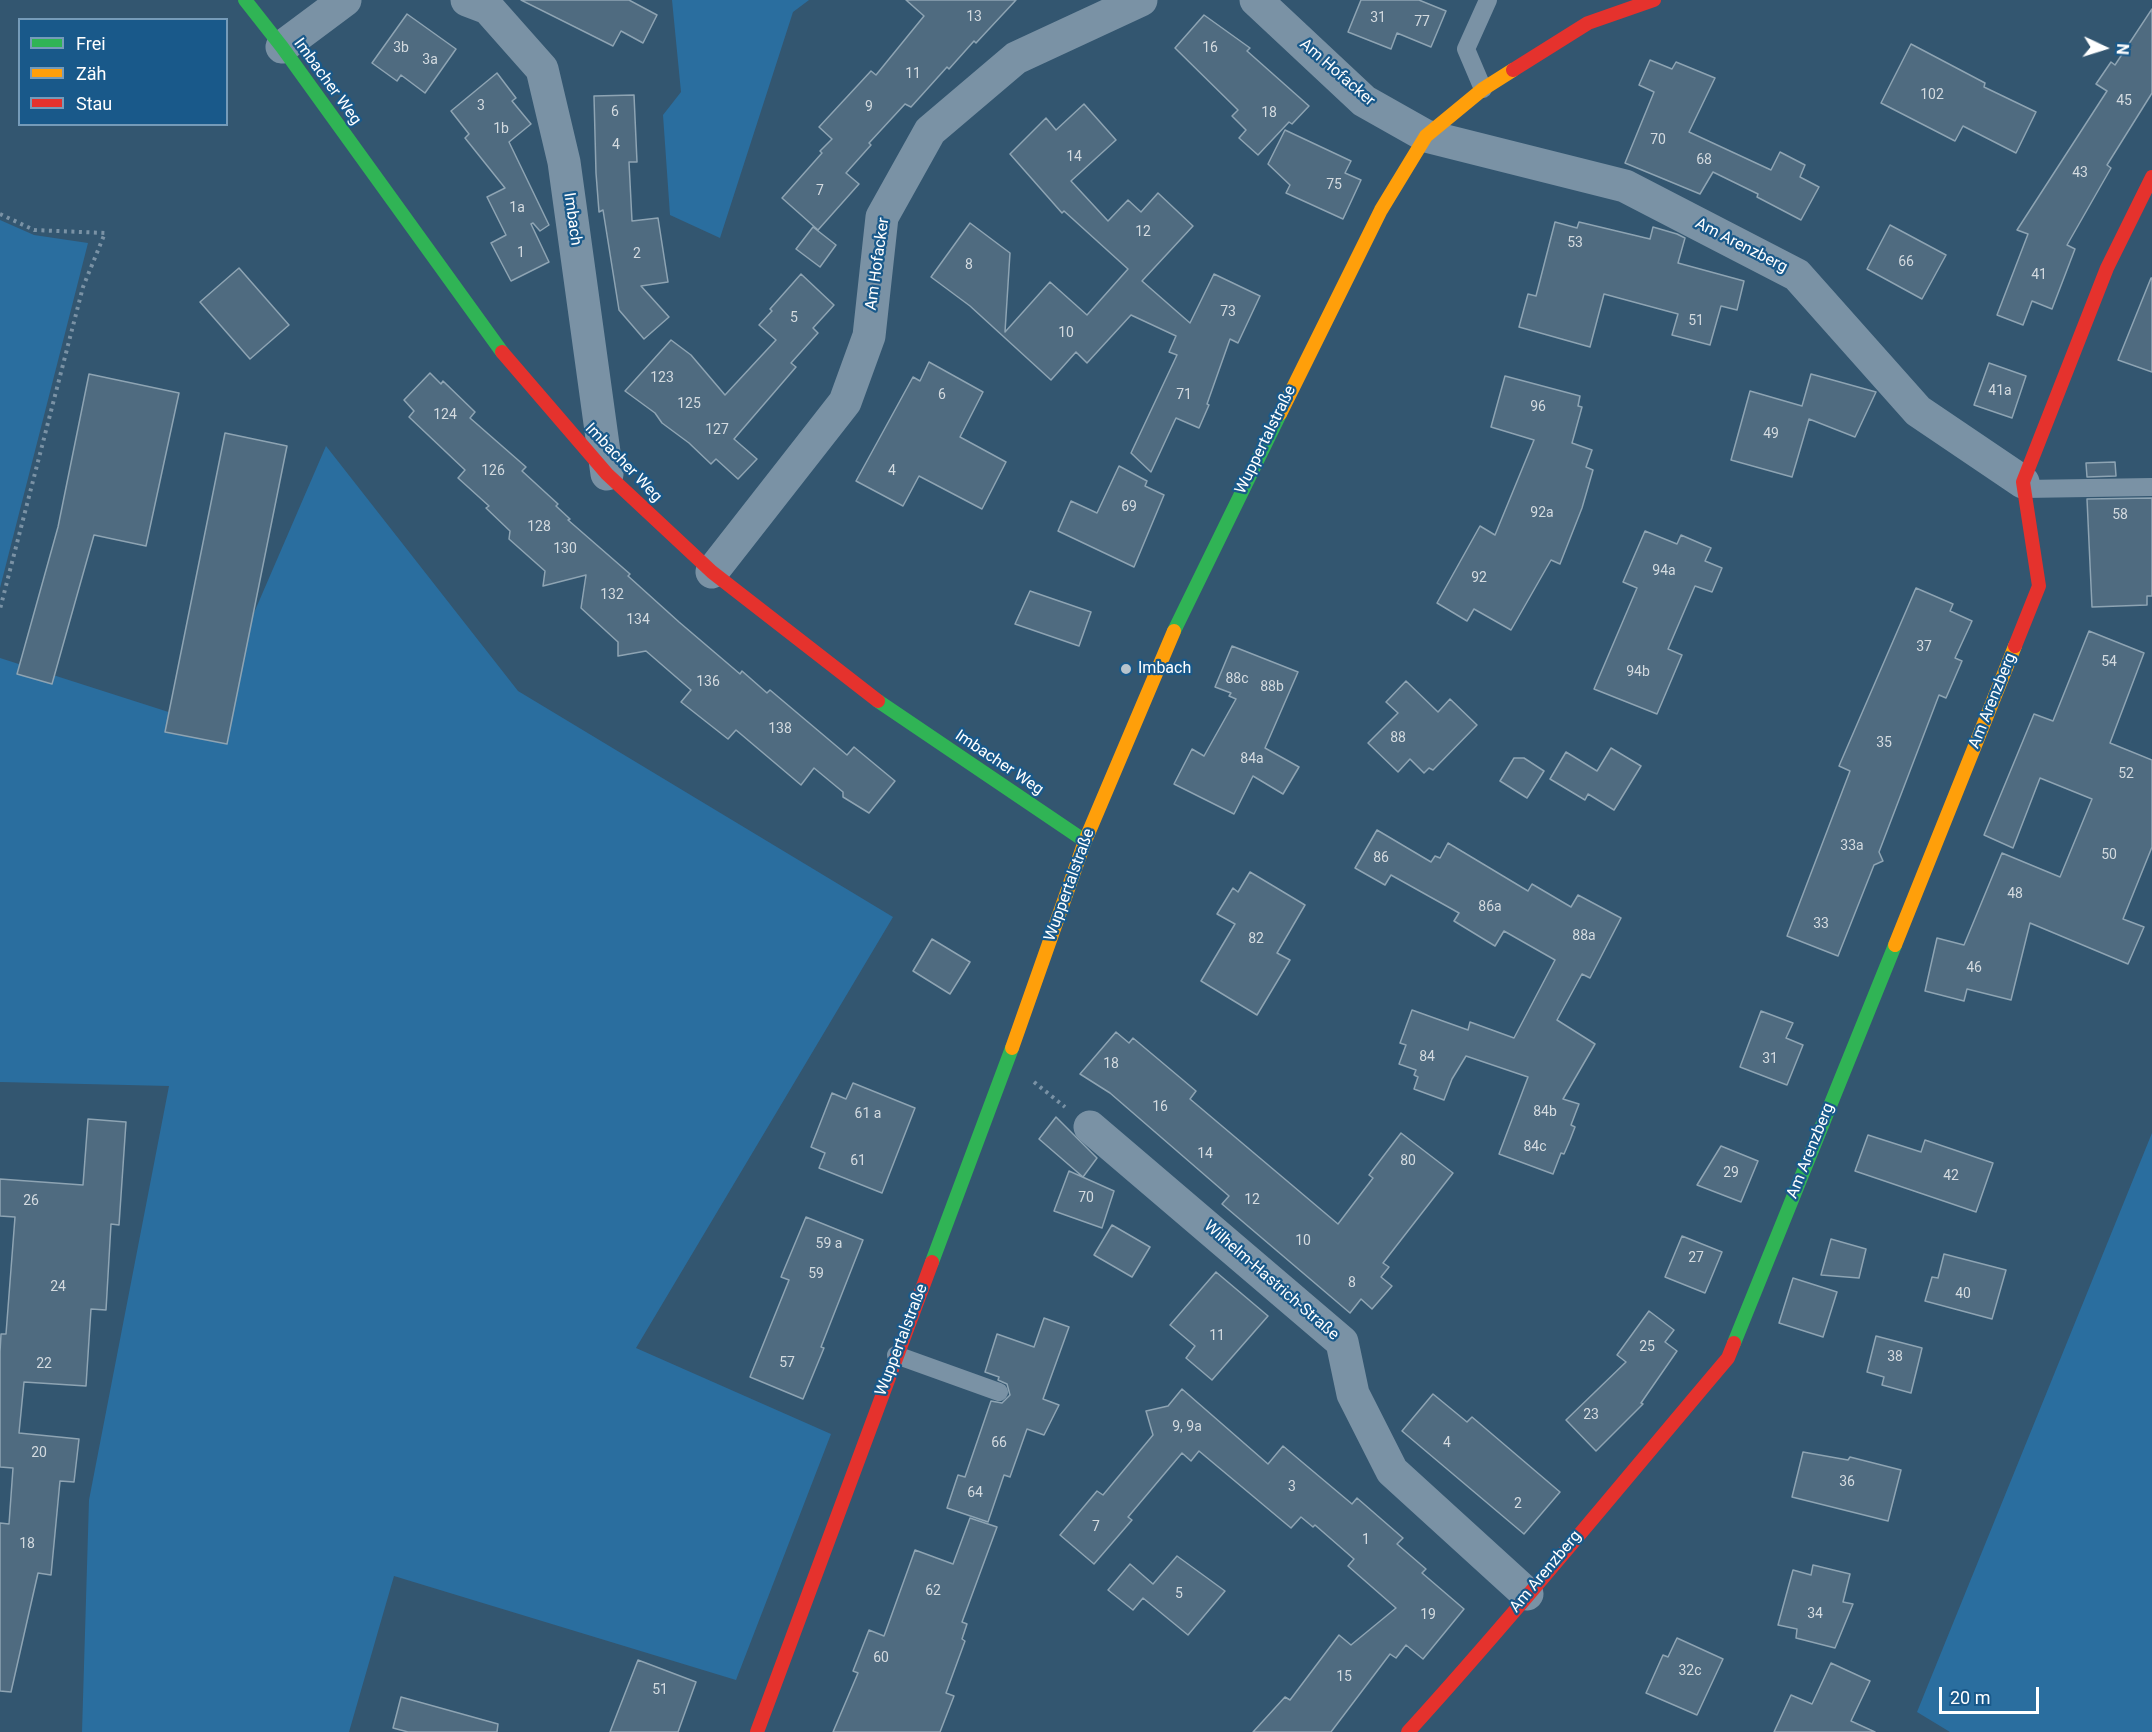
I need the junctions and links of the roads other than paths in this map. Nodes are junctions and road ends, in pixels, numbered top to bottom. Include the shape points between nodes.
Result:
1 (245, 0) edge
2 (345, 0) edge
3 (467, 0) edge
4 (1141, 0) edge
5 (1257, 0) edge
6 (1488, 0) edge
7 (1654, 0) edge
8 (282, 47) junction
9 (1483, 89) junction
10 (1426, 136) junction
11 (2152, 177) edge
12 (608, 474) junction
13 (2023, 485) junction
14 (2152, 487) edge
15 (712, 572) junction
16 (1085, 841) junction
17 (1090, 1127) road end
18 (896, 1355) junction
19 (999, 1392) dead end
20 (1527, 1594) junction
21 (757, 1732) edge
22 (1408, 1732) edge

1 - 8 street, Imbacher Weg
2 - 8 street
3 - 12 street, Imbach via 488,8 542,69 564,162
4 - 15 street, Am Hofacker via 1016,58 930,131 882,217 869,336 845,402
5 - 10 street, Am Hofacker via 1364,101
6 - 9 lane via 1466,49
7 - 9 street, Wuppertalstraße via 1588,23
8 - 12 street, Imbacher Weg via 514,369
9 - 10 street, Wuppertalstraße
10 - 13 street, Am Arenzberg via 1625,186 1797,275 1918,411
10 - 16 street, Wuppertalstraße via 1381,210 1206,563 1156,670
11 - 13 street via 2107,268
12 - 15 street, Imbacher Weg
13 - 14 lane
13 - 20 street, Am Arenzberg via 2039,586 1728,1358
15 - 16 street, Imbacher Weg via 889,709
16 - 18 street, Wuppertalstraße via 1007,1062
17 - 20 street, Wilhelm-Hastrich-Straße via 1342,1342 1353,1394 1392,1471
18 - 19 lane
18 - 21 street, Wuppertalstraße
20 - 22 street, Am Arenzberg via 1489,1643

